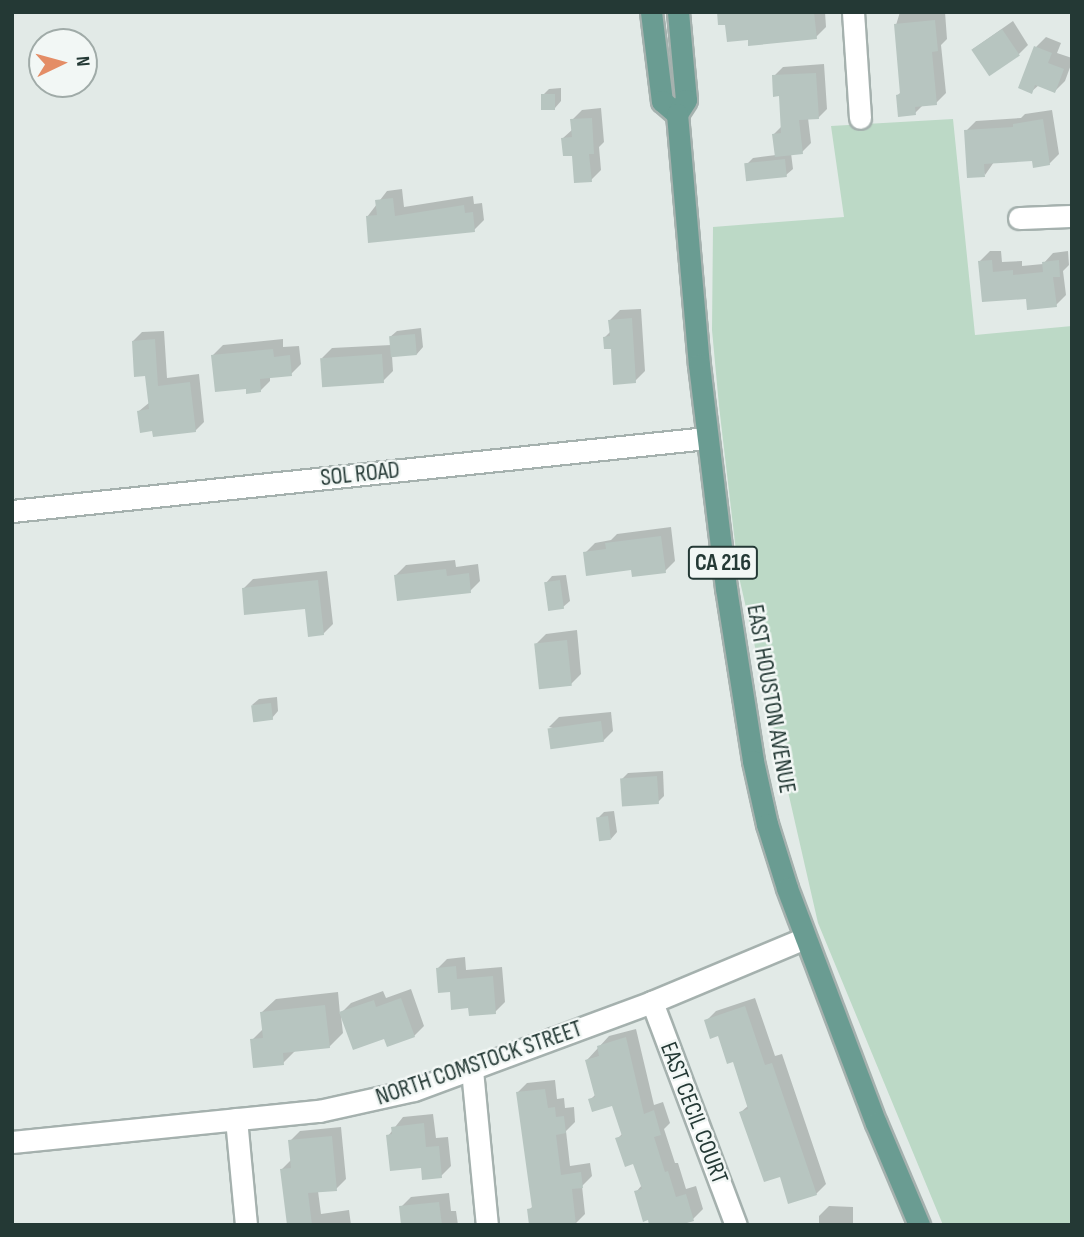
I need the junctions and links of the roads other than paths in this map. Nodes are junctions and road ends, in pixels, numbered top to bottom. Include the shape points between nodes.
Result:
1 (651, 12) edge
2 (678, 12) edge
3 (853, 12) edge
4 (677, 114) junction
5 (860, 118) dead end
6 (1072, 216) edge
7 (1019, 218) dead end
8 (707, 438) junction
9 (12, 511) edge
10 (805, 938) junction
11 (652, 1002) junction
12 (472, 1070) junction
13 (236, 1119) junction
14 (12, 1142) edge
15 (246, 1225) edge
16 (486, 1225) edge
17 (736, 1225) edge
18 (919, 1225) edge

1 - 4 main road, EAST HOUSTON AVENUE / CA 216 via 662,101
2 - 4 main road, EAST HOUSTON AVENUE / CA 216 via 686,100
3 - 5 street
4 - 8 main road, EAST HOUSTON AVENUE / CA 216
6 - 7 street
8 - 9 street, SOL ROAD
8 - 10 main road, EAST HOUSTON AVENUE / CA 216 via 753,761 769,833
10 - 11 street, NORTH COMSTOCK STREET
10 - 18 main road, EAST HOUSTON AVENUE / CA 216
11 - 12 street, NORTH COMSTOCK STREET
11 - 17 street, EAST CECIL COURT
12 - 13 street, NORTH COMSTOCK STREET via 361,1103
12 - 16 street
13 - 14 street, NORTH COMSTOCK STREET
13 - 15 street

